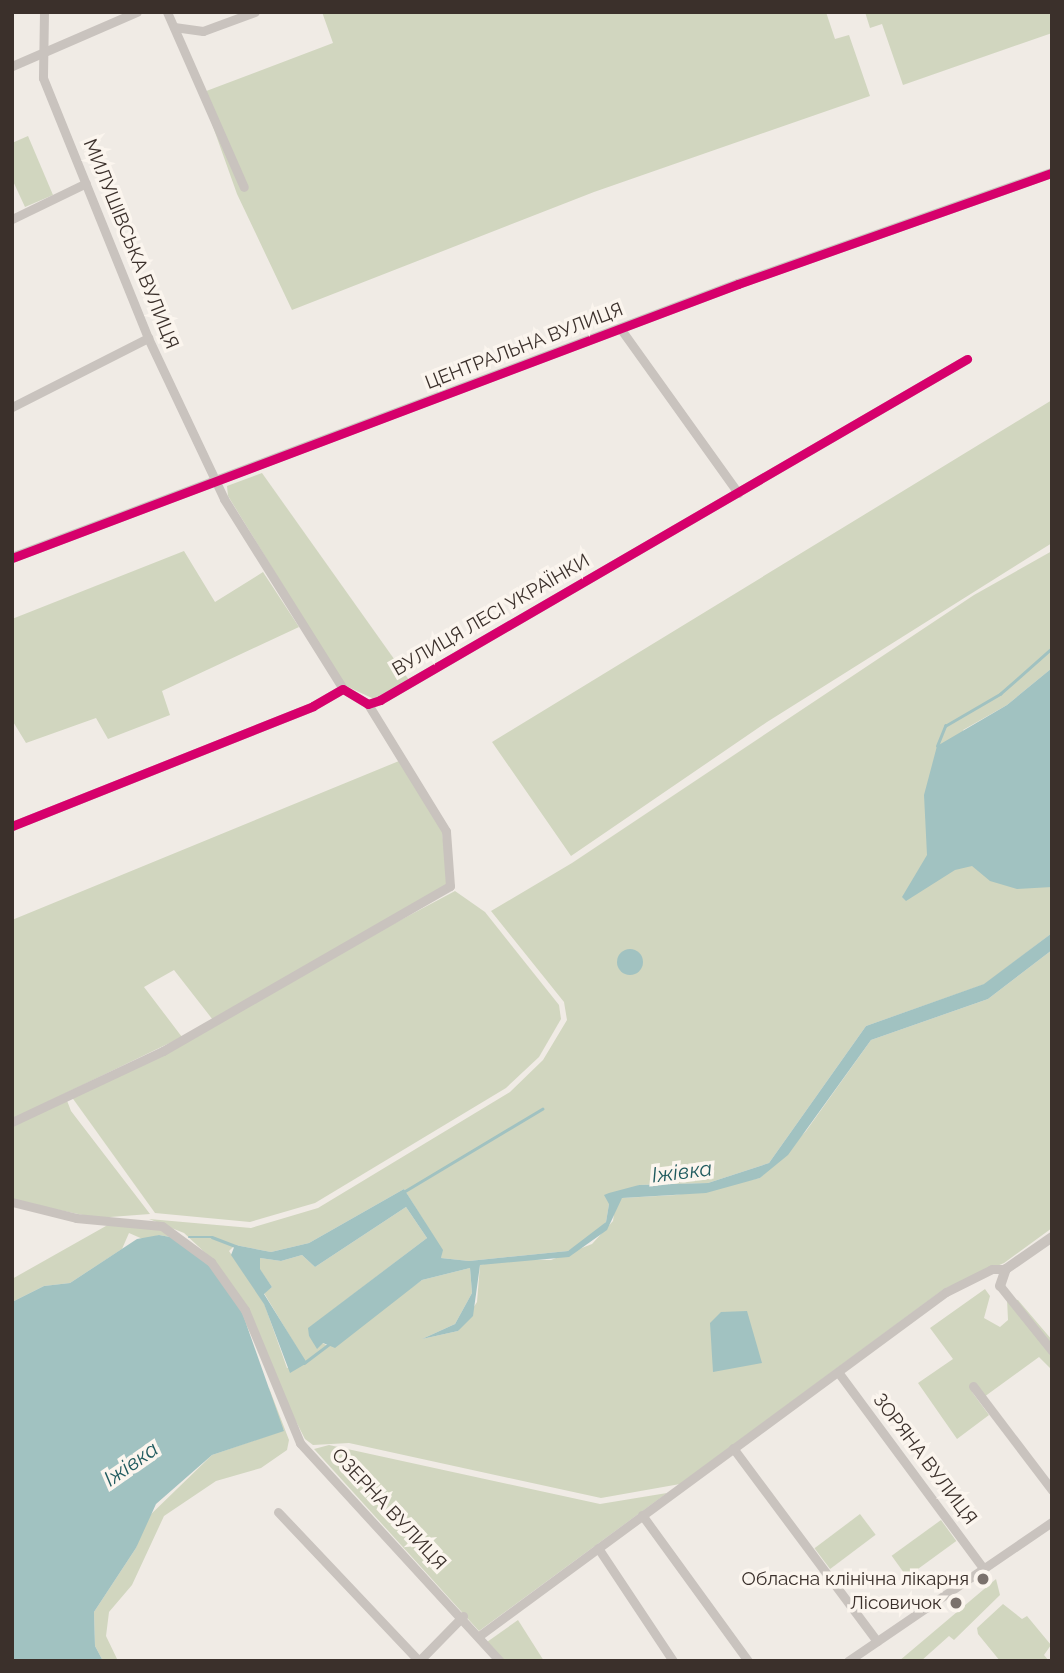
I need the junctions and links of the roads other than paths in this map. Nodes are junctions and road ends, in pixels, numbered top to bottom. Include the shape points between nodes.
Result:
1 (44, 12) edge
2 (137, 12) edge
3 (167, 12) edge
4 (255, 12) edge
5 (174, 27) junction
6 (44, 51) junction
7 (12, 66) edge
8 (1052, 173) edge
9 (86, 183) junction
10 (244, 187) dead end
11 (12, 219) edge
12 (621, 328) junction
13 (148, 338) junction
14 (967, 359) dead end
15 (12, 407) edge
16 (217, 482) junction
17 (738, 494) junction
18 (12, 558) edge
19 (343, 689) junction
20 (369, 704) junction
21 (12, 826) edge
22 (12, 1122) edge
23 (12, 1202) edge
24 (1052, 1237) edge
25 (1006, 1269) junction
26 (1000, 1286) joint
27 (1052, 1351) edge
28 (838, 1372) junction
29 (973, 1386) dead end
30 (733, 1448) junction
31 (1052, 1490) edge
32 (278, 1512) dead end
33 (642, 1515) junction
34 (1052, 1522) edge
35 (598, 1548) junction
36 (984, 1568) junction
37 (463, 1616) junction
38 (479, 1636) junction
39 (877, 1641) junction
40 (419, 1661) edge
41 (500, 1661) edge
42 (673, 1661) edge
43 (748, 1661) edge
44 (848, 1661) edge

1 - 6 street, МИЛУШІВСЬКА ВУЛИЦЯ
2 - 6 street
3 - 5 street
4 - 5 street via 203,31
5 - 10 street
6 - 7 street
6 - 9 street, МИЛУШІВСЬКА ВУЛИЦЯ via 43,78
8 - 12 street, ЦЕНТРАЛЬНА ВУЛИЦЯ
9 - 11 street
9 - 13 street, МИЛУШІВСЬКА ВУЛИЦЯ
12 - 16 street, ЦЕНТРАЛЬНА ВУЛИЦЯ
12 - 17 street
13 - 15 street
13 - 16 street, МИЛУШІВСЬКА ВУЛИЦЯ
14 - 17 street, ВУЛИЦЯ ЛЕСІ УКРАЇНКИ
16 - 18 street, ЦЕНТРАЛЬНА ВУЛИЦЯ
16 - 19 street, МИЛУШІВСЬКА ВУЛИЦЯ
17 - 20 street, ВУЛИЦЯ ЛЕСІ УКРАЇНКИ
19 - 20 street
19 - 21 street via 313,706
20 - 22 street via 446,831 452,882 444,892 273,984 163,1051
23 - 37 street, ОЗЕРНА ВУЛИЦЯ via 76,1218 136,1220 182,1236 211,1262 245,1310 289,1426
24 - 25 street
25 - 26 street
25 - 28 street via 992,1269 957,1285
26 - 27 street
28 - 30 street
28 - 36 street, ЗОРЯНА ВУЛИЦЯ
29 - 31 street
30 - 33 street
30 - 39 street
32 - 40 street
33 - 35 street
33 - 43 street
34 - 36 street
35 - 38 street
35 - 42 street
36 - 39 street
37 - 38 street, ОЗЕРНА ВУЛИЦЯ
37 - 40 street
38 - 41 street, ОЗЕРНА ВУЛИЦЯ
39 - 44 street

